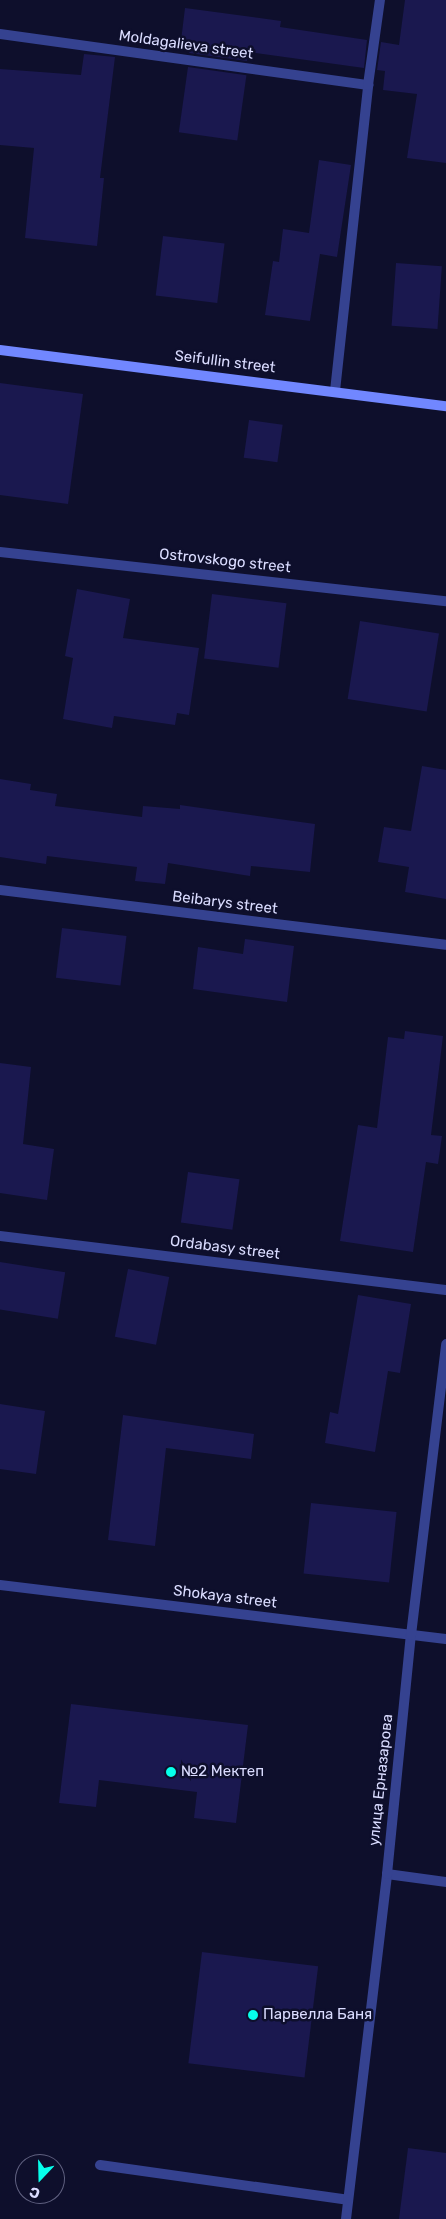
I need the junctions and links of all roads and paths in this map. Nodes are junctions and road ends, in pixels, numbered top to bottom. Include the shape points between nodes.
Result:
1 (380, 0) edge
2 (0, 34) edge
3 (368, 85) junction
4 (0, 350) edge
5 (335, 391) junction
6 (446, 406) edge
7 (0, 552) edge
8 (446, 601) edge
9 (0, 890) edge
10 (446, 946) edge
11 (0, 1236) edge
12 (446, 1290) edge
13 (446, 1344) edge
14 (0, 1585) edge
15 (411, 1635) junction
16 (446, 1639) edge
17 (387, 1874) junction
18 (446, 1882) edge
19 (100, 2165) dead end
20 (348, 2200) junction
21 (346, 2219) edge

1 - 3 street
2 - 3 street, Moldagalieva street
3 - 5 street
4 - 5 main road, Seifullin street
5 - 6 main road, Seifullin street
7 - 8 street, Ostrovskogo street
9 - 10 street, Beibarys street
11 - 12 street, Ordabasy street
13 - 15 street, улица Ерназарова
14 - 15 street, Shokaya street
15 - 16 street, Shokaya street
15 - 17 street, улица Ерназарова
17 - 18 street
17 - 20 street, улица Ерназарова
19 - 20 street
20 - 21 street, улица Ерназарова

